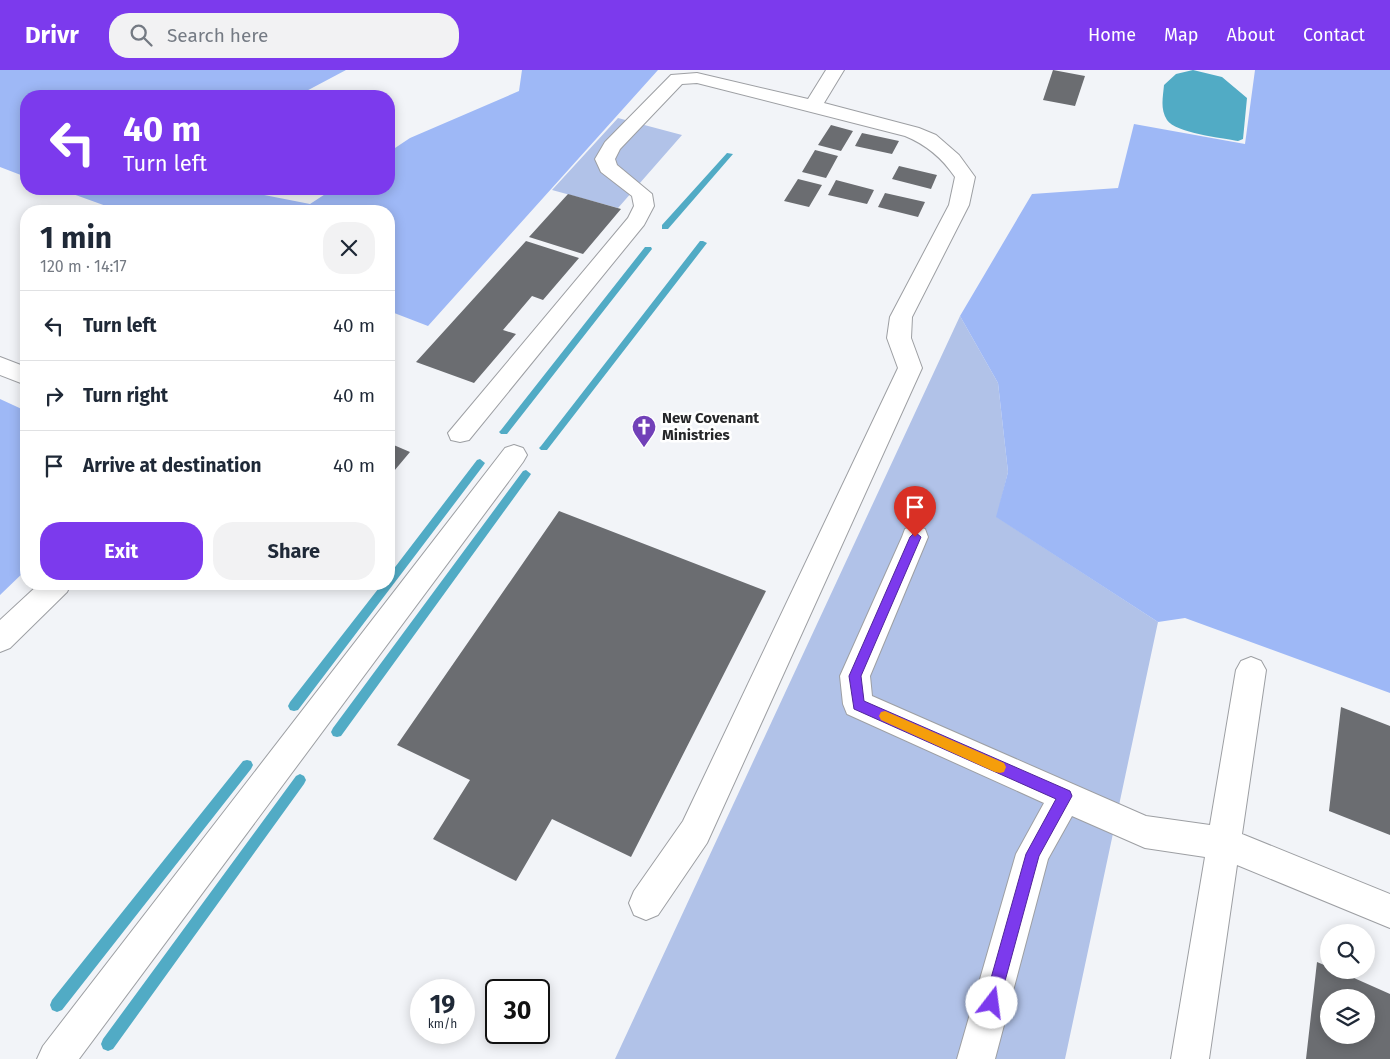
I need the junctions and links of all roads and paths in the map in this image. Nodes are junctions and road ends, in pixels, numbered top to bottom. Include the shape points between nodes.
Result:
1 (835, 70) edge
2 (814, 106) junction
3 (0, 366) edge
4 (20, 374) edge
5 (460, 433) dead end
6 (514, 455) dead end
7 (915, 537) dead end
8 (51, 590) edge
9 (0, 640) edge
10 (1251, 670) dead end
11 (1065, 796) junction
12 (1224, 843) junction
13 (646, 903) dead end
14 (1390, 911) edge
15 (56, 1059) edge
16 (976, 1059) edge
17 (1190, 1059) edge

1 - 2 street
2 - 5 street via 697,78 678,79 612,146 605,158 608,168 642,194 644,206 636,220
2 - 13 street via 912,132 929,140 952,158 965,177 958,205 901,318 899,338 910,368 695,832
3 - 4 street
6 - 15 street
7 - 11 street via 855,676 858,704
8 - 9 street
10 - 12 street
11 - 12 street via 1145,832
11 - 16 street via 1033,854
12 - 14 street
12 - 17 street

